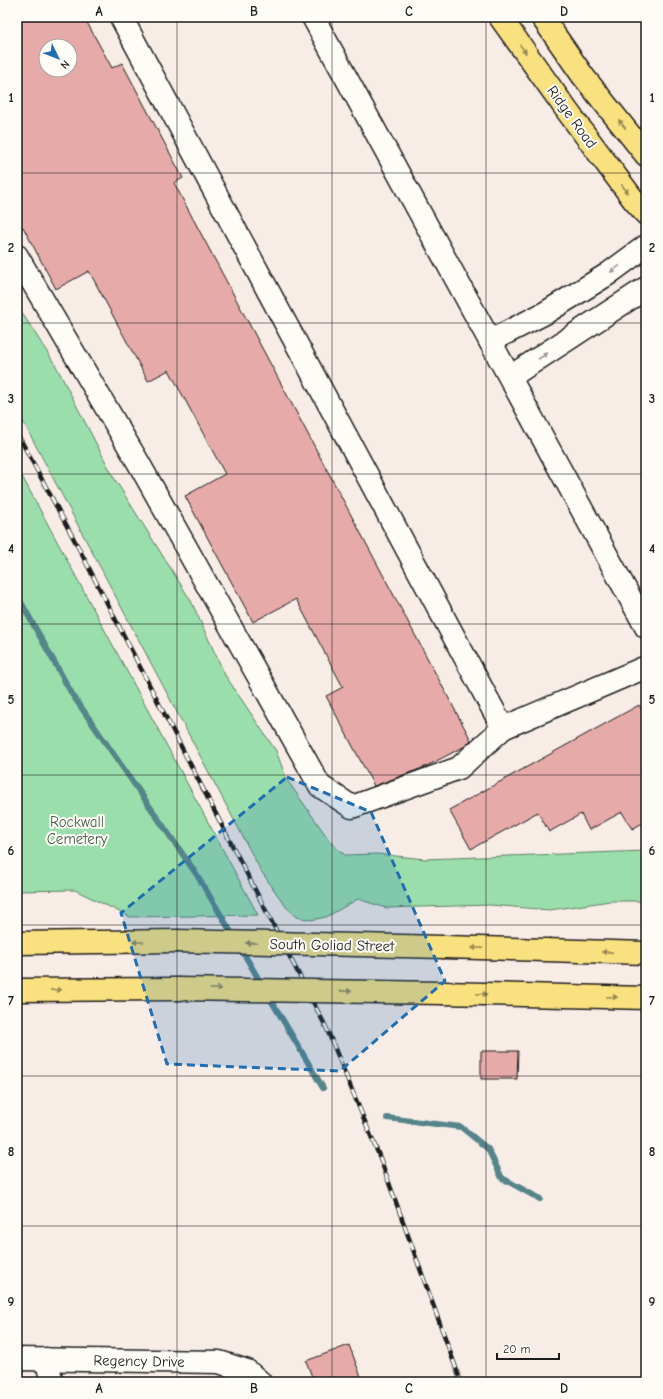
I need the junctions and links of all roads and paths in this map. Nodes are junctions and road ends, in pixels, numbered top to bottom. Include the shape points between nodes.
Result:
1 (121, 17) edge
2 (313, 17) edge
3 (500, 17) edge
4 (542, 17) edge
5 (646, 155) edge
6 (646, 214) edge
7 (646, 246) edge
8 (17, 256) edge
9 (646, 288) edge
10 (490, 340) junction
11 (510, 377) junction
12 (646, 627) edge
13 (646, 667) edge
14 (503, 728) junction
15 (17, 943) edge
16 (646, 953) edge
17 (17, 990) edge
18 (646, 998) edge
19 (17, 1359) edge
20 (46, 1359) junction
21 (258, 1380) edge
22 (52, 1382) edge

1 - 14 street
2 - 10 street
3 -> 6 main road, Ridge Road
5 -> 4 main road via 583,76
7 -> 10 street via 608,274 545,313
8 - 14 street via 138,462 320,786 352,807 459,768
11 -> 9 street
10 - 11 street
11 - 12 street
13 - 14 street
16 -> 15 main road, South Goliad Street, bridge via 177,942
17 -> 18 main road, bridge via 177,989
19 - 20 street, Regency Drive
20 - 21 street, Regency Drive via 219,1362 247,1371
20 - 22 street

